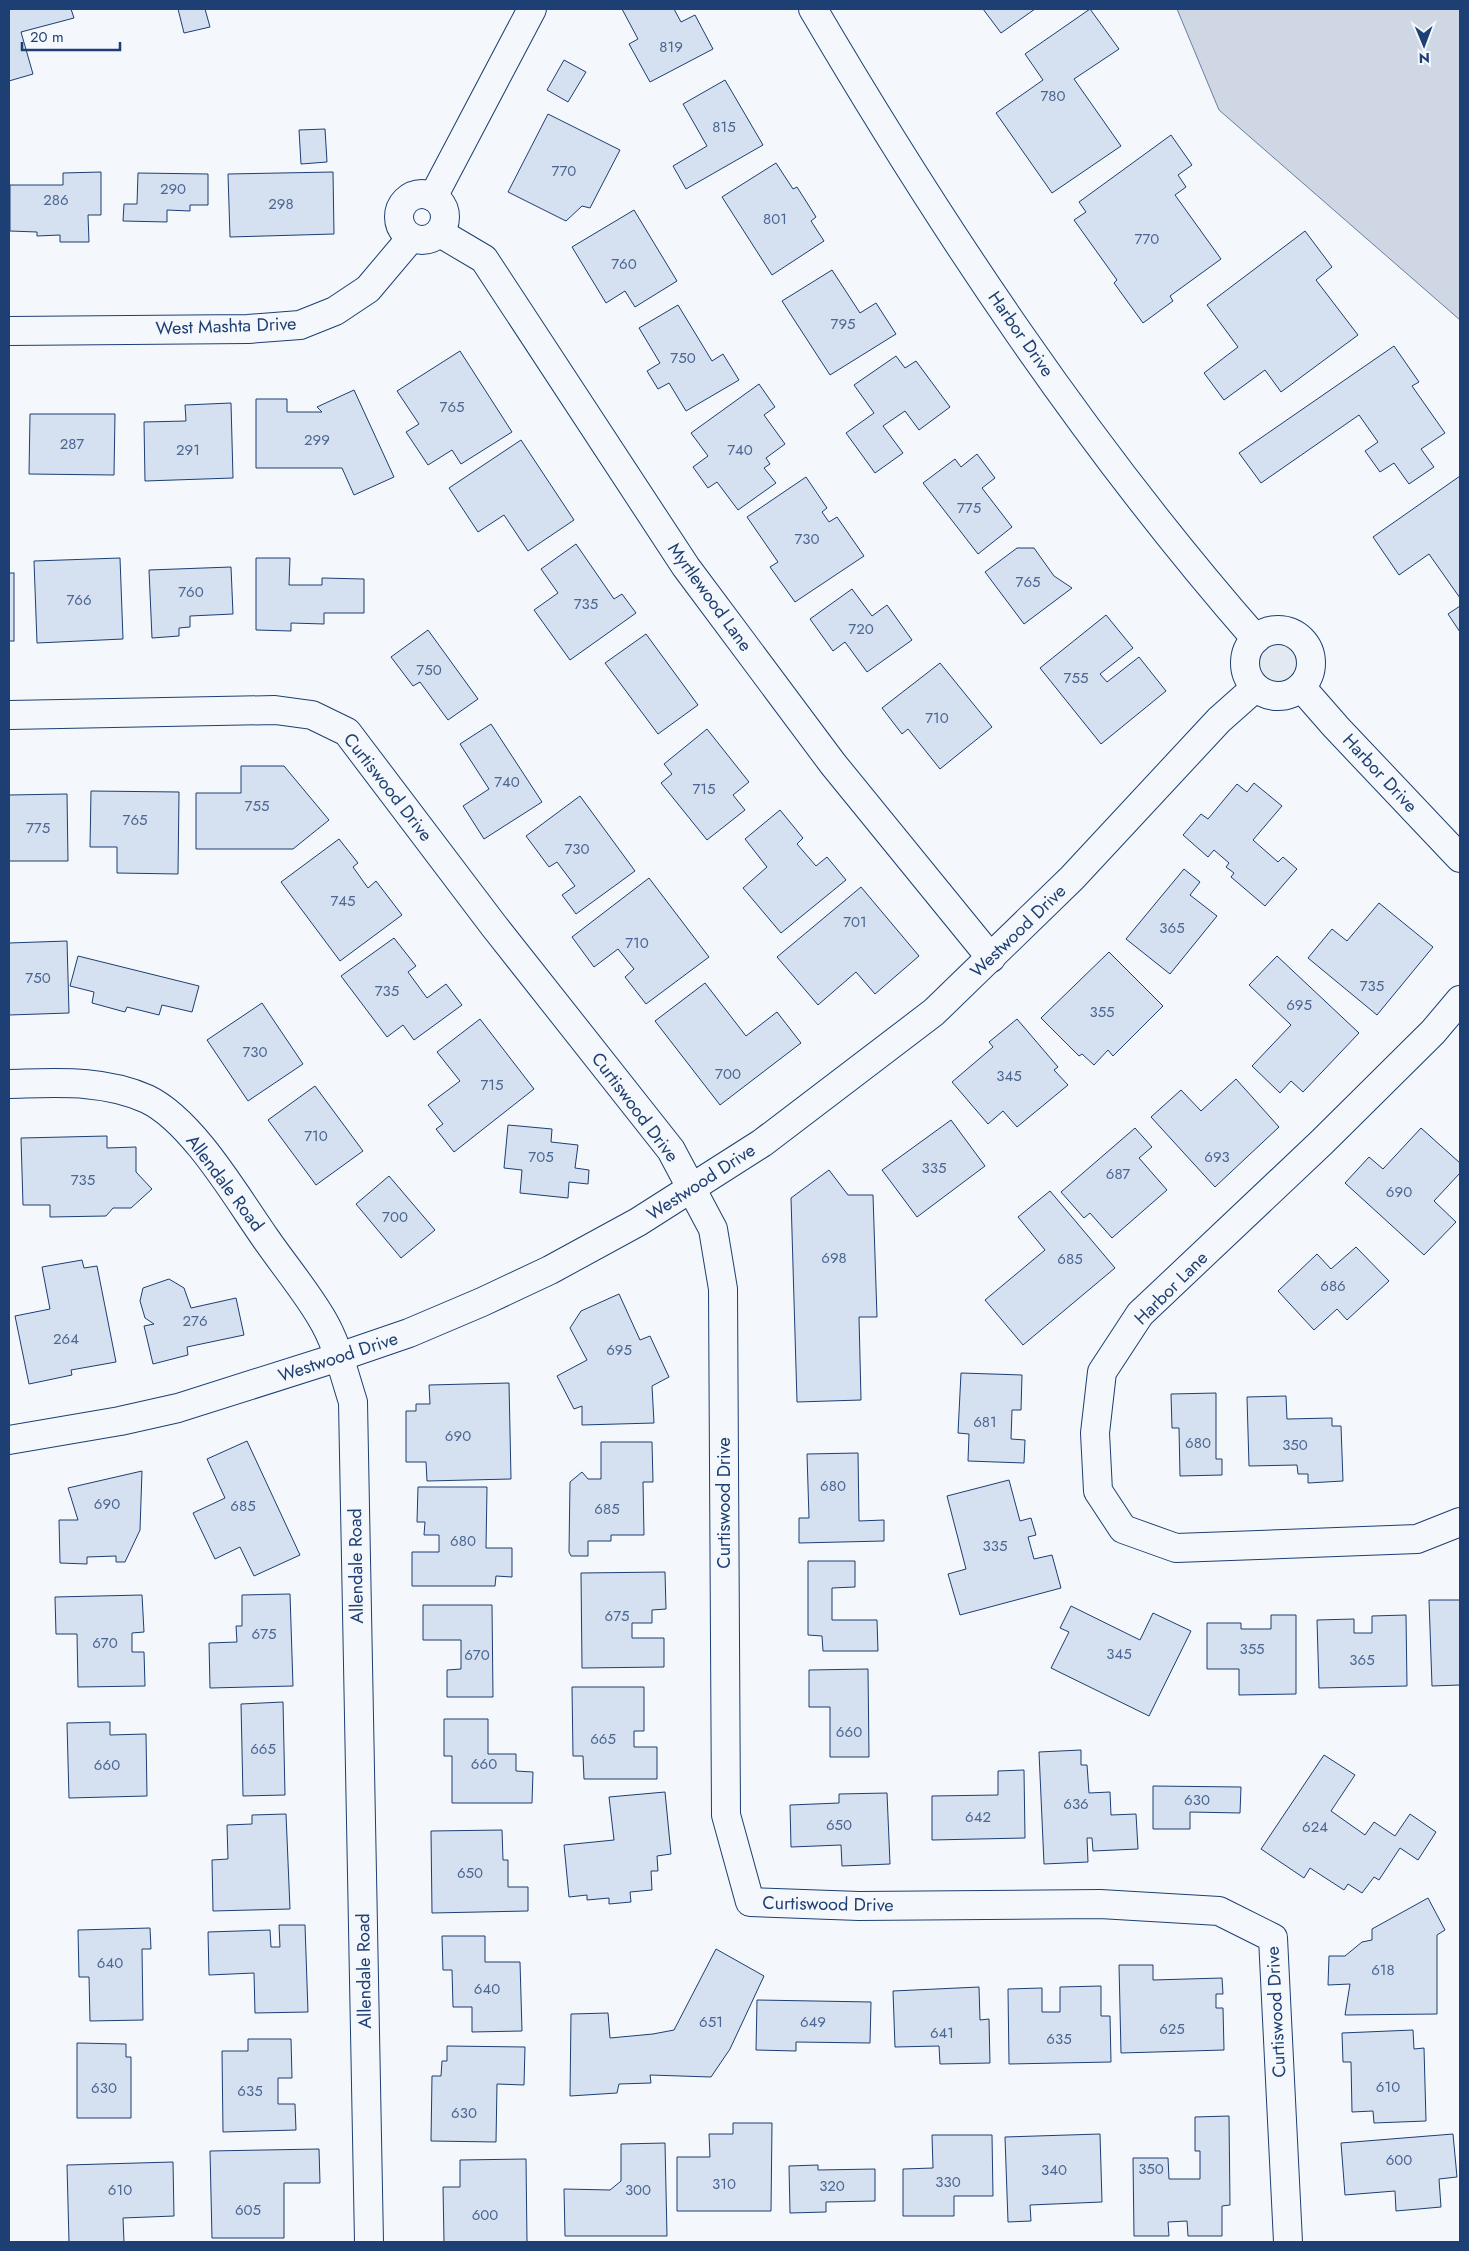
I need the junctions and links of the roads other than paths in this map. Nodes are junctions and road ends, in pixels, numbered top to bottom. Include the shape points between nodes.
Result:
1 (532, 9) edge
2 (813, 9) edge
3 (433, 197) junction
4 (440, 233) junction
5 (411, 238) junction
6 (9, 331) edge
7 (1256, 639) junction
8 (1301, 686) junction
9 (1256, 688) junction
10 (9, 715) edge
11 (1460, 858) edge
12 (991, 958) junction
13 (1460, 1000) edge
14 (9, 1084) edge
15 (692, 1187) junction
16 (339, 1357) junction
17 (9, 1440) edge
18 (1460, 1522) edge
19 (369, 2242) edge
20 (1288, 2242) edge

1 - 3 street
2 - 7 street, Harbor Drive via 1007,316 1086,428
3 - 4 street via 445,212 445,223
3 - 5 street via 413,196 400,211 399,221
4 - 5 street via 431,239
4 - 12 street, Myrtlewood Lane via 484,259 686,567 833,764
5 - 6 street, West Mashta Drive via 368,289 335,311 300,325 248,329
7 - 8 street via 1277,630 1291,632 1301,639 1312,661 1310,673
7 - 9 street via 1245,655 1244,669
8 - 9 street via 1296,692 1283,696 1271,696
8 - 11 street, Harbor Drive
9 - 12 street, Westwood Drive via 1219,720 1072,878
10 - 15 street, Curtiswood Drive via 275,710 312,715 347,732 494,926 671,1150
12 - 15 street, Westwood Drive via 934,1012 762,1143
13 - 18 street, Harbor Lane via 1433,1032 1322,1142 1140,1314 1102,1372 1095,1433 1098,1490 1123,1529 1176,1548 1417,1539
14 - 16 street, Allendale Road via 70,1082 111,1086 148,1099 171,1114 201,1148 322,1318
15 - 16 street, Westwood Drive via 638,1222 541,1274 409,1333
15 - 20 street, Curtiswood Drive via 713,1229 723,1289 726,1815 750,1902 859,1906 1100,1904 1219,1911 1273,1938
16 - 17 street, Westwood Drive via 178,1408
16 - 19 street, Allendale Road via 353,1402

